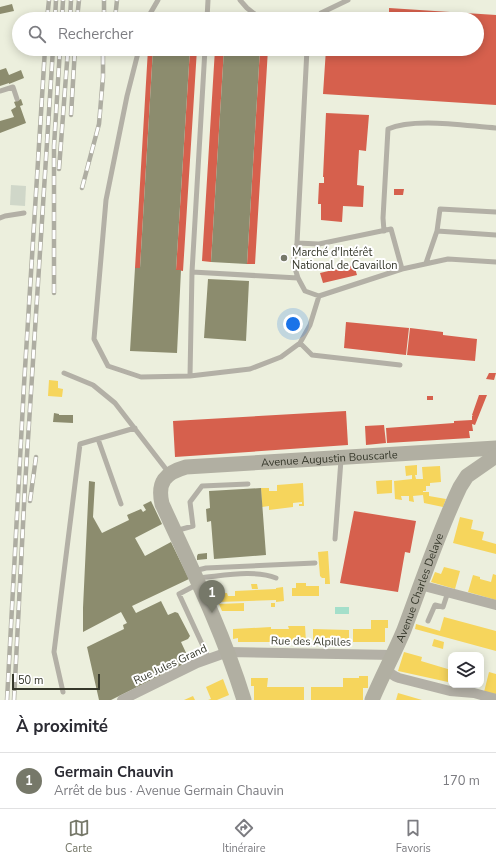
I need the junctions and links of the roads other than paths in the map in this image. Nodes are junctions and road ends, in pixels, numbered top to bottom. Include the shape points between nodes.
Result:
1 (158, 0) edge
2 (208, 0) edge
3 (240, 0) edge
4 (348, 0) edge
5 (151, 12) edge
6 (207, 12) edge
7 (252, 12) edge
8 (323, 12) edge
9 (137, 56) edge
10 (205, 56) edge
11 (307, 56) edge
12 (0, 91) edge
13 (17, 99) dead end
14 (496, 128) edge
15 (496, 212) edge
16 (24, 213) dead end
17 (0, 218) edge
18 (384, 231) junction
19 (437, 231) junction
20 (496, 234) edge
21 (297, 243) junction
22 (496, 262) edge
23 (426, 263) junction
24 (402, 268) junction
25 (192, 272) junction
26 (298, 278) junction
27 (319, 296) junction
28 (300, 343) junction
29 (400, 365) dead end
30 (64, 372) dead end
31 (190, 376) junction
32 (135, 428) junction
33 (98, 439) junction
34 (467, 449) junction
35 (494, 449) edge
36 (342, 457) junction
37 (170, 474) junction
38 (467, 476) junction
39 (248, 484) dead end
40 (121, 504) dead end
41 (174, 532) junction
42 (335, 539) dead end
43 (315, 562) dead end
44 (196, 578) junction
45 (276, 578) dead end
46 (420, 585) junction
47 (448, 592) junction
48 (496, 605) edge
49 (428, 621) dead end
50 (228, 652) junction
51 (209, 659) junction
52 (390, 661) junction
53 (63, 692) dead end
54 (496, 699) edge
55 (122, 700) edge
56 (244, 700) edge
57 (372, 700) edge

1 - 5 lane
2 - 6 lane
3 - 7 lane
4 - 8 lane
9 - 31 lane via 106,200 94,339 108,366 141,377
10 - 25 lane
11 - 21 lane
12 - 13 lane via 13,87
14 - 18 lane via 431,123 398,125 388,130
15 - 19 lane via 440,209
16 - 17 lane
18 - 21 lane via 319,244
18 - 24 lane via 391,229
19 - 20 lane
19 - 23 lane
21 - 26 lane via 293,262
22 - 23 lane via 448,259
23 - 24 lane
24 - 27 lane
25 - 26 lane
25 - 31 lane
26 - 27 lane via 305,291
27 - 28 lane via 310,325
28 - 29 lane via 312,355
28 - 31 lane via 281,357 250,369
30 - 32 lane via 93,385 115,403
32 - 33 lane
32 - 37 lane
33 - 40 lane
33 - 53 lane via 80,444 54,652
34 - 35 street, Avenue Augustin Bouscarle
34 - 36 street, Avenue Augustin Bouscarle
34 - 38 street, Avenue Charles Delaye
35 - 38 street, Avenue Charles Delaye
36 - 37 street, Avenue Augustin Bouscarle via 186,467
36 - 42 lane
37 - 41 street via 162,482 160,496
38 - 46 street, Avenue Charles Delaye
39 - 41 lane via 202,486 190,502 193,526
41 - 44 street
43 - 44 lane via 206,568
44 - 45 lane via 266,574
44 - 50 street
44 - 51 lane via 179,594
46 - 47 street
46 - 52 street, Avenue Charles Delaye
47 - 48 street
47 - 49 lane via 443,607 435,605
50 - 51 street, Rue Jules Grand
50 - 52 street, Rue des Alpilles
50 - 56 street
51 - 55 street, Rue Jules Grand
52 - 54 street via 388,671 399,678
52 - 57 street, Avenue Charles Delaye

